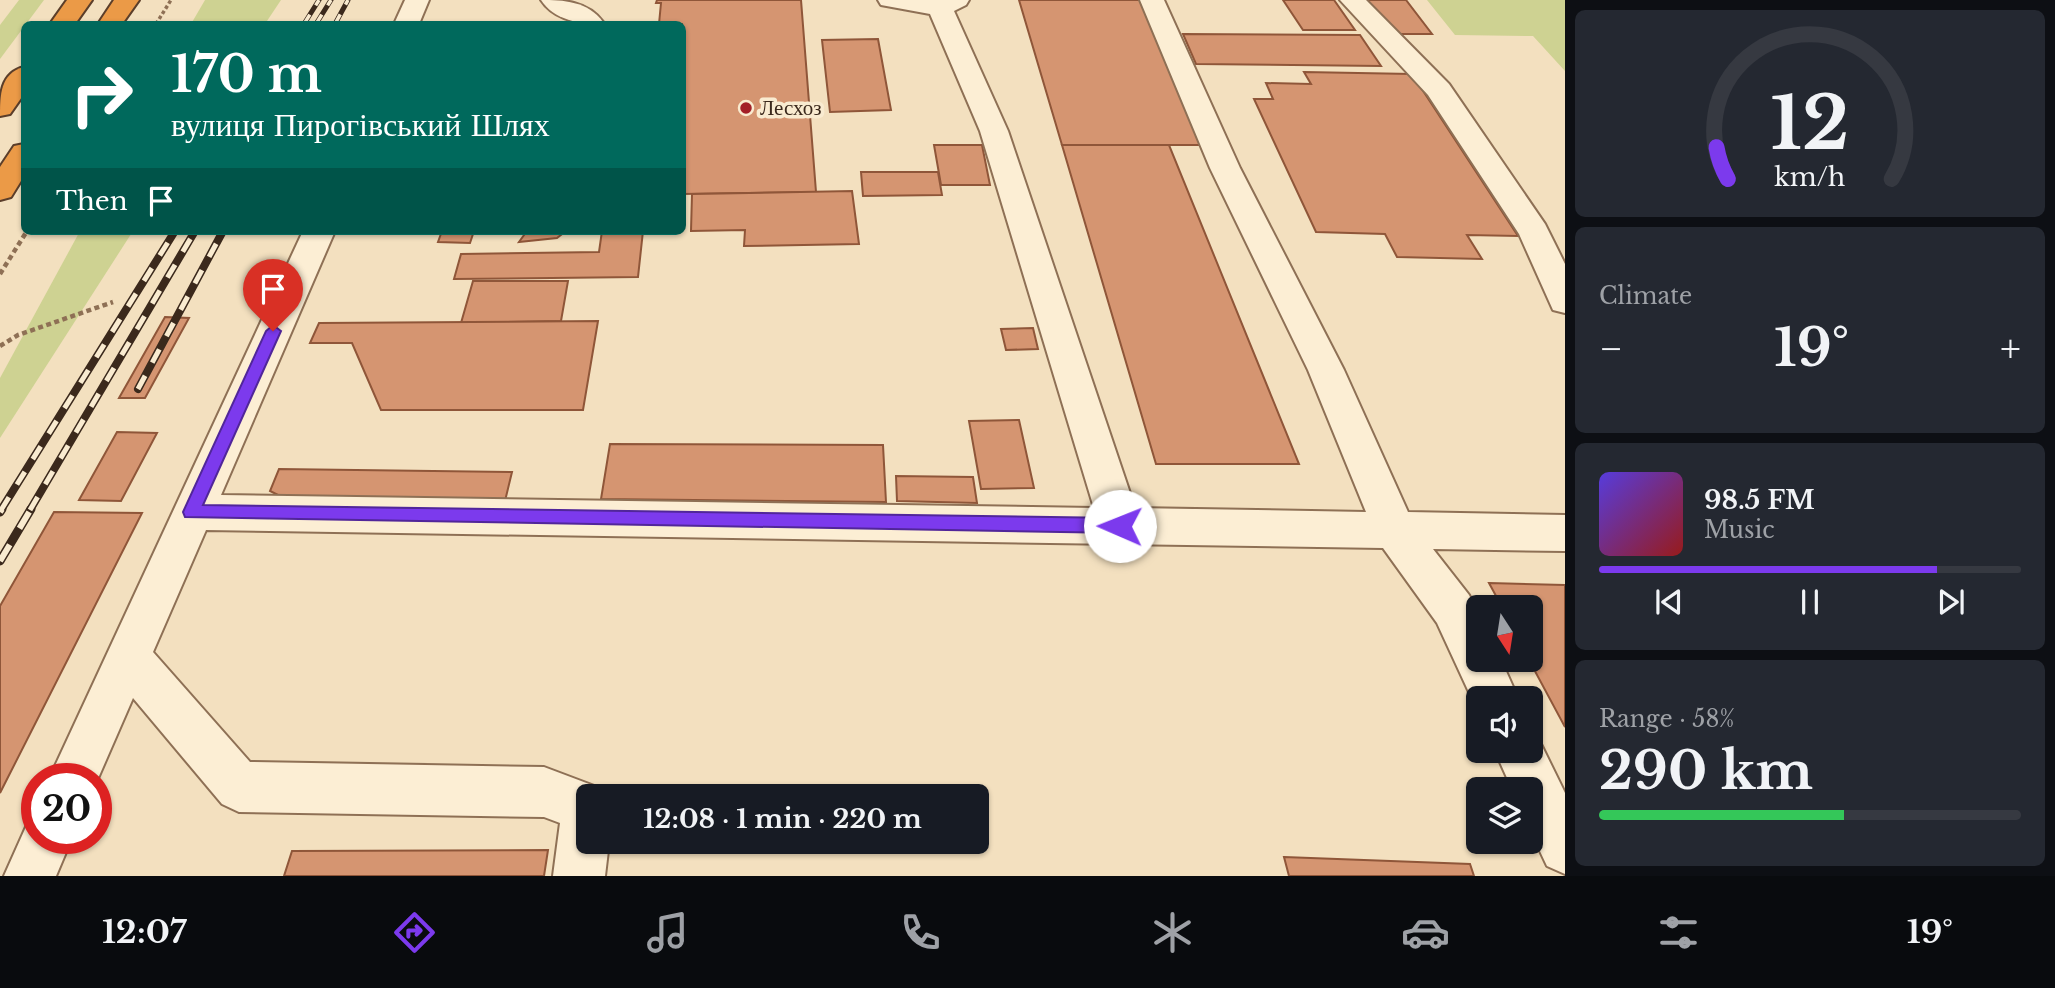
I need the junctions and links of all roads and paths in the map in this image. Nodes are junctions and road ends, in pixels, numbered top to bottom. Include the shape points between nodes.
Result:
1 (80, 0) edge
2 (127, 0) edge
3 (171, 0) edge
4 (417, 0) edge
5 (553, 0) edge
6 (890, 0) edge
7 (1152, 0) edge
8 (1352, 0) edge
9 (948, 4) edge
10 (64, 21) edge
11 (112, 21) edge
12 (158, 21) edge
13 (408, 21) edge
14 (588, 21) edge
15 (21, 79) edge
16 (0, 108) edge
17 (21, 158) edge
18 (0, 190) edge
19 (24, 235) edge
20 (317, 235) edge
21 (0, 274) edge
22 (1565, 301) edge
23 (113, 302) dead end
24 (0, 346) edge
25 (191, 512) junction
26 (1120, 526) junction
27 (1396, 533) junction
28 (1565, 533) edge
29 (127, 657) junction
30 (1489, 686) edge
31 (80, 763) edge
32 (1525, 763) edge
33 (1565, 848) edge
34 (40, 854) edge
35 (30, 876) edge
36 (579, 876) edge

1 - 10 highway
2 - 11 highway
3 - 12 path
4 - 13 street
5 - 14 street
6 - 9 street
7 - 27 street via 1225,168 1326,370
8 - 22 street via 1439,90 1534,232
9 - 26 street via 994,131
15 - 16 highway
17 - 18 highway
19 - 21 path
20 - 25 street
23 - 24 path via 18,335
25 - 26 street
25 - 29 street
26 - 27 street
27 - 28 street
27 - 30 street via 1453,610
29 - 31 street
29 - 36 street via 239,787 544,792 587,808
32 - 33 street
34 - 35 street

